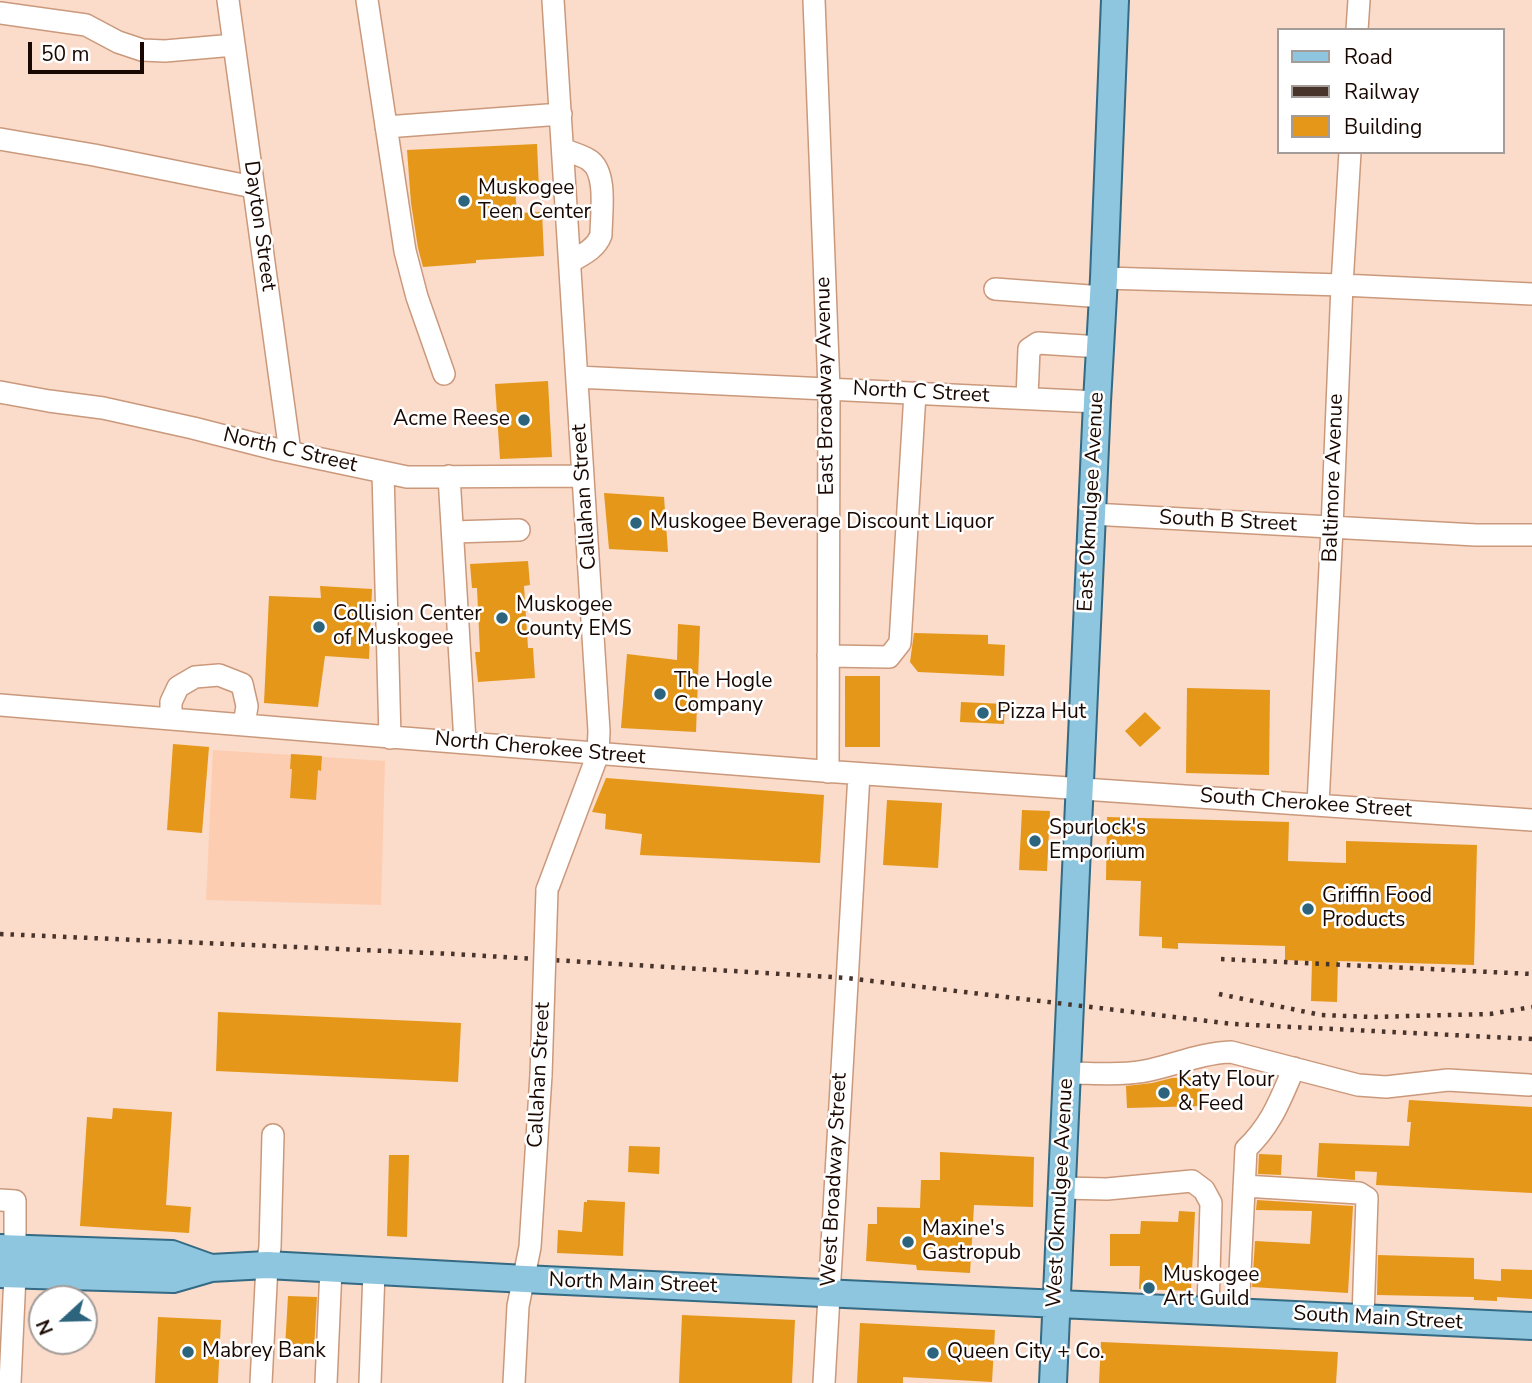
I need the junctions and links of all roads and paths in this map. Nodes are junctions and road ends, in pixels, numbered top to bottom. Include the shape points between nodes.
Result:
1 (228, 0) edge
2 (367, 0) edge
3 (553, 0) edge
4 (814, 0) edge
5 (1115, 0) edge
6 (1359, 0) edge
7 (23, 8) edge
8 (0, 13) edge
9 (1357, 28) edge
10 (234, 45) junction
11 (561, 114) junction
12 (386, 127) junction
13 (0, 139) edge
14 (563, 149) junction
15 (1350, 154) edge
16 (253, 187) junction
17 (570, 262) junction
18 (1342, 285) junction
19 (1104, 287) junction
20 (995, 289) dead end
21 (1532, 294) edge
22 (1100, 346) junction
23 (444, 374) dead end
24 (577, 377) junction
25 (829, 389) junction
26 (0, 392) edge
27 (915, 393) junction
28 (1027, 398) junction
29 (1097, 402) junction
30 (290, 452) junction
31 (383, 472) junction
32 (583, 476) junction
33 (449, 477) junction
34 (1091, 514) junction
35 (1332, 528) junction
36 (519, 530) dead end
37 (453, 532) junction
38 (1532, 535) edge
39 (828, 656) junction
40 (0, 705) edge
41 (171, 719) junction
42 (244, 725) junction
43 (390, 738) junction
44 (465, 742) junction
45 (598, 754) junction
46 (828, 772) junction
47 (859, 774) junction
48 (1080, 789) junction
49 (1318, 804) junction
50 (1532, 820) edge
51 (1070, 1004) joint
52 (1294, 1068) junction
53 (1067, 1073) junction
54 (1529, 1085) dead end
55 (273, 1135) dead end
56 (1244, 1186) junction
57 (1061, 1188) junction
58 (0, 1200) edge
59 (7, 1261) edge
60 (267, 1265) junction
61 (331, 1268) junction
62 (374, 1271) junction
63 (523, 1279) junction
64 (828, 1292) junction
65 (1056, 1304) junction
66 (1208, 1310) junction
67 (1238, 1312) junction
68 (1363, 1318) junction
69 (1532, 1325) edge
70 (10, 1383) edge
71 (261, 1383) edge
72 (326, 1383) edge
73 (370, 1383) edge
74 (514, 1383) edge
75 (824, 1383) edge
76 (1053, 1383) edge

1 - 10 street, Dayton Street
2 - 12 street
3 - 11 street, Callahan Street
4 - 25 street, East Broadway Avenue
5 - 19 main road, East Okmulgee Avenue
6 - 9 street
7 - 8 street
7 - 10 street via 86,25 142,50
10 - 16 street, Dayton Street
11 - 12 street
11 - 14 street, Callahan Street
12 - 23 street via 405,251
13 - 16 street
14 - 17 street, Callahan Street
14 - 17 street via 590,160 601,177 599,242
15 - 18 street, Baltimore Avenue
16 - 30 street, Dayton Street
17 - 24 street, Callahan Street
18 - 19 street
18 - 21 street
18 - 35 street, Baltimore Avenue
19 - 20 street
19 - 22 main road, East Okmulgee Avenue
22 - 28 street via 1038,343 1029,349
22 - 29 main road, East Okmulgee Avenue
24 - 25 street, North C Street
24 - 32 street, Callahan Street
25 - 27 street, North C Street
25 - 39 street, East Broadway Avenue
26 - 30 street, North C Street via 116,411
27 - 28 street, North C Street
27 - 39 street via 900,643 889,657
28 - 29 street, North C Street
29 - 34 main road, East Okmulgee Avenue
30 - 31 street, North C Street
31 - 33 street, North C Street
31 - 43 street
32 - 33 street, North C Street
32 - 45 street, Callahan Street
33 - 37 street
34 - 35 street, South B Street
34 - 48 main road, East Okmulgee Avenue
35 - 38 street, South B Street
35 - 49 street, Baltimore Avenue
36 - 37 street
37 - 44 street
39 - 46 street, East Broadway Avenue
40 - 41 street, North Cherokee Street
41 - 42 street, North Cherokee Street
41 - 42 street via 171,702 178,687 195,677 219,675 242,684 247,706
42 - 43 street, North Cherokee Street
43 - 44 street, North Cherokee Street
44 - 45 street, North Cherokee Street
45 - 46 street, North Cherokee Street
45 - 63 street, Callahan Street, bridge via 547,890 541,1075 530,1247
46 - 47 street, North Cherokee Street
47 - 48 street, North Cherokee Street
47 - 64 street, West Broadway Street
48 - 49 street, South Cherokee Street
48 - 51 main road, East Okmulgee Avenue
49 - 50 street, South Cherokee Street
51 - 53 main road, West Okmulgee Avenue
52 - 53 street via 1231,1052 1123,1074
52 - 54 street via 1358,1085 1386,1087 1448,1080
52 - 56 street via 1273,1117 1246,1149
53 - 57 main road, West Okmulgee Avenue
55 - 60 street
56 - 67 street
56 - 68 street via 1359,1193 1367,1198
57 - 65 main road, West Okmulgee Avenue
57 - 66 street via 1192,1181 1210,1203
58 - 59 street via 15,1200
59 - 60 main road, North Main Street via 173,1279 211,1268
59 - 70 street
60 - 61 main road, North Main Street
60 - 71 street
61 - 62 main road, North Main Street
61 - 72 street
62 - 63 main road, North Main Street
62 - 73 street
63 - 64 main road, North Main Street
63 - 74 street, Callahan Street via 517,1306
64 - 65 main road, North Main Street
64 - 75 street, West Broadway Street
65 - 66 main road, South Main Street
65 - 76 main road, West Okmulgee Avenue
66 - 67 main road, South Main Street
67 - 68 main road, South Main Street
68 - 69 main road, South Main Street

